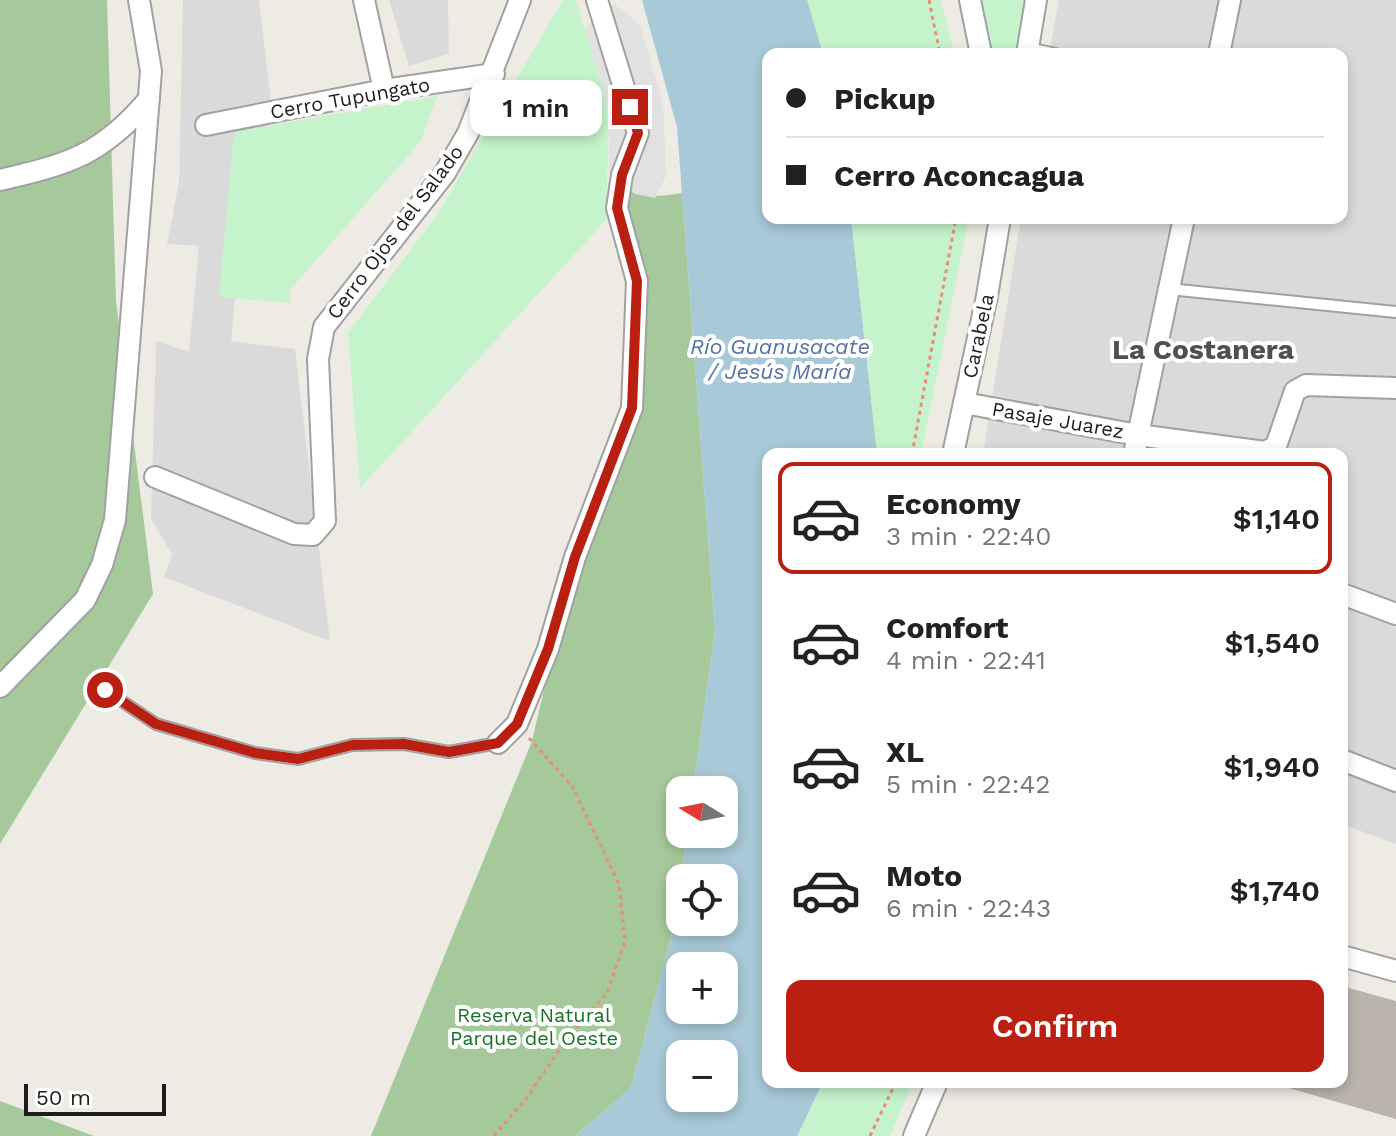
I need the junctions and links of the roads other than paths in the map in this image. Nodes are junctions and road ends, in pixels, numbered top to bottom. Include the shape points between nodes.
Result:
1 (139, 0) edge
2 (364, 0) edge
3 (520, 0) edge
4 (597, 0) edge
5 (970, 0) edge
6 (1036, 0) edge
7 (1230, 0) edge
8 (980, 48) edge
9 (1028, 48) edge
10 (1220, 48) edge
11 (494, 74) junction
12 (384, 90) junction
13 (149, 99) junction
14 (206, 125) dead end
15 (0, 180) edge
16 (999, 224) edge
17 (1183, 224) edge
18 (1169, 289) junction
19 (1396, 312) edge
20 (1396, 388) edge
21 (964, 403) junction
22 (1136, 445) edge
23 (954, 448) edge
24 (1191, 448) edge
25 (1272, 448) edge
26 (155, 477) dead end
27 (1348, 596) edge
28 (1396, 614) edge
29 (0, 687) edge
30 (105, 690) dead end
31 (498, 743) joint
32 (1348, 762) edge
33 (1396, 781) edge
34 (1348, 958) edge
35 (1396, 971) edge
36 (934, 1088) edge
37 (914, 1136) edge

1 - 13 street via 151,71
2 - 12 street
3 - 11 street, Cerro Ojos del Salado
4 - 31 street via 638,133 622,175 617,208 637,281 632,408 575,557 548,649 517,724
5 - 8 street
6 - 9 street
7 - 10 street
11 - 12 street, Cerro Tupungato
11 - 26 street, Cerro Ojos del Salado via 445,173 324,327 318,359 325,521 313,535 294,534
12 - 14 street, Cerro Tupungato
13 - 15 street via 123,130 80,158
13 - 29 street via 115,520 85,600
16 - 21 street, Carabela
17 - 18 street
18 - 19 lane
18 - 22 street
20 - 25 street, Pasaje Juarez via 1306,385 1295,391
21 - 22 street, Pasaje Juarez
21 - 23 street, Carabela
22 - 24 street, Pasaje Juarez
27 - 28 street
30 - 31 lane via 156,724 255,753 298,759 352,745 404,744 449,752
32 - 33 street
34 - 35 street
36 - 37 street

